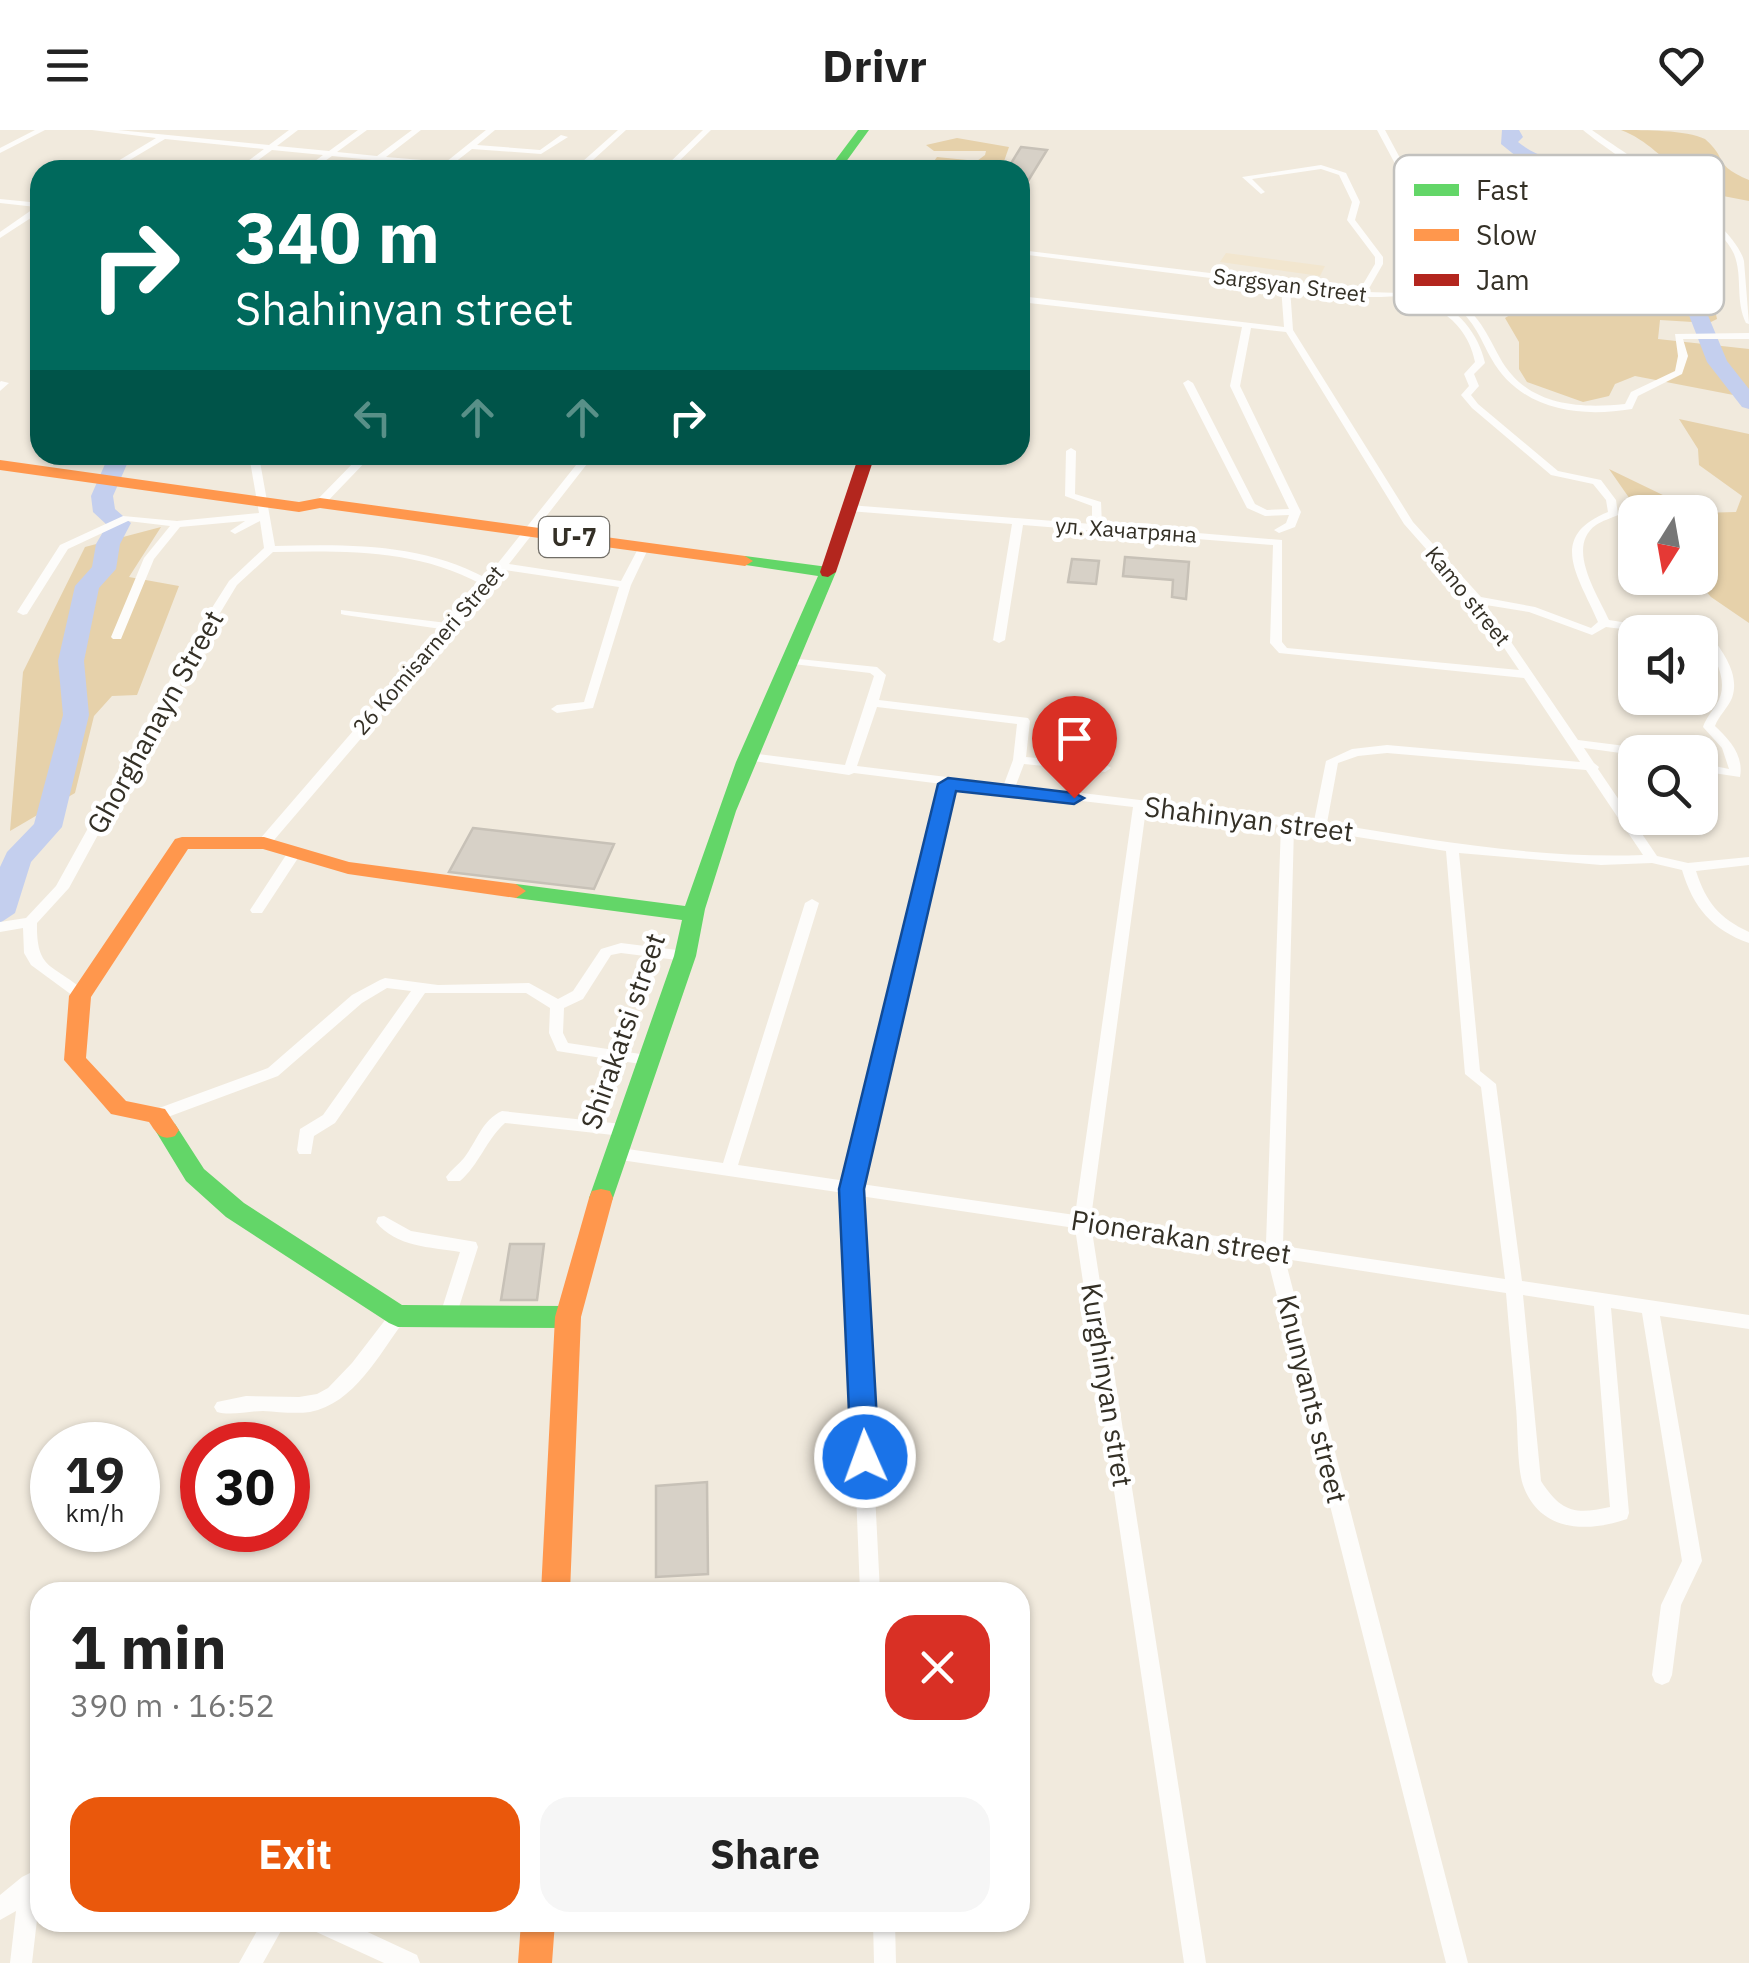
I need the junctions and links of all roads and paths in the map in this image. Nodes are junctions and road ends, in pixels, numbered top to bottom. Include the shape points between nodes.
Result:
1 (41, 130) edge
2 (96, 130) edge
3 (175, 130) edge
4 (294, 130) edge
5 (363, 130) edge
6 (417, 130) edge
7 (492, 130) edge
8 (622, 130) edge
9 (707, 130) edge
10 (864, 130) edge
11 (1381, 130) edge
12 (1587, 130) edge
13 (109, 131) edge
14 (165, 136) junction
15 (564, 137) dead end
16 (272, 147) junction
17 (470, 147) junction
18 (0, 151) edge
19 (334, 153) junction
20 (1394, 155) edge
21 (1623, 155) edge
22 (379, 158) junction
23 (125, 160) edge
24 (254, 160) edge
25 (322, 160) edge
26 (392, 160) edge
27 (455, 160) edge
28 (588, 160) edge
29 (676, 160) edge
30 (842, 160) edge
31 (1260, 192) dead end
32 (0, 201) edge
33 (30, 205) edge
34 (30, 214) edge
35 (1724, 235) edge
36 (0, 236) edge
37 (1030, 253) edge
38 (1286, 284) junction
39 (1360, 294) junction
40 (1394, 297) edge
41 (1030, 301) edge
42 (1452, 315) edge
43 (1471, 315) edge
44 (1749, 321) edge
45 (1246, 324) junction
46 (1288, 330) junction
47 (1749, 336) edge
48 (1188, 383) dead end
49 (1071, 451) dead end
50 (0, 453) edge
51 (30, 457) edge
52 (91, 465) edge
53 (254, 465) edge
54 (357, 465) edge
55 (581, 465) edge
56 (864, 465) edge
57 (0, 466) edge
58 (320, 503) junction
59 (849, 508) junction
60 (1266, 512) junction
61 (1296, 512) junction
62 (261, 516) junction
63 (1018, 522) junction
64 (177, 524) junction
65 (1097, 528) junction
66 (235, 531) dead end
67 (530, 531) junction
68 (1278, 536) junction
69 (644, 547) junction
70 (270, 549) junction
71 (502, 566) junction
72 (828, 572) junction
73 (487, 583) junction
74 (625, 585) junction
75 (1477, 600) junction
76 (23, 612) dead end
77 (345, 612) dead end
78 (1604, 623) junction
79 (1618, 625) edge
80 (448, 627) junction
81 (117, 637) dead end
82 (999, 640) dead end
83 (1718, 653) edge
84 (793, 660) junction
85 (1529, 675) junction
86 (872, 703) junction
87 (1718, 707) edge
88 (557, 709) dead end
89 (1712, 715) edge
90 (1578, 744) junction
91 (1618, 749) edge
92 (750, 757) junction
93 (1019, 760) junction
94 (1593, 767) junction
95 (1105, 768) dead end
96 (849, 770) junction
97 (1742, 776) edge
98 (948, 784) junction
99 (1008, 791) junction
100 (1140, 806) junction
101 (1288, 822) junction
102 (1320, 826) junction
103 (264, 844) junction
104 (1452, 848) junction
105 (293, 855) junction
106 (1652, 859) junction
107 (1749, 861) edge
108 (1688, 866) junction
109 (812, 903) dead end
110 (257, 910) dead end
111 (692, 914) junction
112 (30, 922) junction
113 (3, 927) edge
114 (1749, 938) edge
115 (686, 956) junction
116 (421, 988) junction
117 (80, 996) junction
118 (556, 1006) junction
119 (647, 1060) junction
120 (157, 1115) junction
121 (622, 1130) junction
122 (305, 1150) dead end
123 (614, 1153) junction
124 (730, 1170) junction
125 (454, 1177) dead end
126 (852, 1189) junction
127 (384, 1222) dead end
128 (1082, 1222) junction
129 (1274, 1251) junction
130 (1514, 1286) junction
131 (1602, 1299) junction
132 (1650, 1307) junction
133 (398, 1316) junction
134 (568, 1317) junction
135 (448, 1318) junction
136 (1749, 1322) edge
137 (223, 1408) dead end
138 (555, 1582) edge
139 (870, 1582) edge
140 (1662, 1675) dead end
141 (30, 1886) edge
142 (0, 1909) edge
143 (30, 1909) edge
144 (269, 1932) edge
145 (341, 1932) edge
146 (538, 1932) edge
147 (884, 1932) edge
148 (20, 1963) edge
149 (250, 1963) edge
150 (408, 1963) edge
151 (536, 1963) edge
152 (885, 1963) edge
153 (1196, 1963) edge
154 (1458, 1963) edge

1 - 18 street
2 - 13 street
3 - 14 street
4 - 16 street
5 - 19 street
6 - 22 street
7 - 17 street
8 - 28 street
9 - 29 street
10 - 30 main road
11 - 20 street
12 - 21 street
13 - 14 street
14 - 16 street
14 - 23 street
15 - 17 street via 541,152
16 - 19 street
16 - 24 street
17 - 27 street
19 - 22 street
19 - 25 street
22 - 26 street
31 - 39 street via 1246,177 1322,168 1342,173 1356,202 1351,220 1379,257
32 - 33 street
34 - 36 street
35 - 44 street via 1736,247
37 - 38 street, Sargsyan Street
38 - 39 street, Sargsyan Street
38 - 46 street
39 - 40 street, Sargsyan Street
41 - 45 street
42 - 78 street via 1479,353 1480,363 1469,374 1474,386 1466,394 1475,406 1554,473 1597,482 1611,500 1614,513 1594,518 1574,551
43 - 47 street via 1503,372 1521,389 1578,410 1629,407 1634,394 1679,372 1678,336
45 - 46 street
45 - 61 street via 1235,386
46 - 75 street, Kamo street via 1409,524
48 - 60 street via 1251,506
49 - 65 street via 1070,496 1097,504
50 - 51 main road, Մ-7
52 - 58 main road, Մ-7 via 312,494
53 - 62 street
54 - 58 street
55 - 67 street, 26 Komisarneri Street
56 - 59 main road, Shirakatsi street
57 - 58 main road, Մ-7 via 299,507
58 - 67 main road, Մ-7
59 - 63 street, ул. Хачатряна
59 - 72 main road, Shirakatsi street
60 - 61 street
60 - 68 street
61 - 68 street
62 - 64 street
62 - 66 street
62 - 70 street
63 - 65 street, ул. Хачатряна
63 - 82 street
64 - 76 street via 126,518 64,548
64 - 81 street via 149,558
65 - 68 street, ул. Хачатряна
67 - 69 main road, Մ-7
67 - 71 street, 26 Komisarneri Street
68 - 85 street via 1276,643 1298,655
69 - 72 main road, Մ-7
69 - 74 street
70 - 73 street via 395,553
70 - 112 street, Ghorghanayn Street via 233,583 50,904
71 - 73 street, 26 Komisarneri Street
71 - 74 street
72 - 84 main road, Shirakatsi street
73 - 80 street, 26 Komisarneri Street
74 - 88 street via 589,705
75 - 78 street via 1530,609 1592,632
75 - 85 street, Kamo street
77 - 80 street
78 - 79 street
80 - 103 street, 26 Komisarneri Street
83 - 87 street via 1728,680
84 - 86 street via 873,670 880,675
84 - 92 main road, Shirakatsi street
85 - 90 street, Kamo street
86 - 93 street via 1024,720
86 - 96 street
89 - 97 street via 1709,727 1726,742
90 - 91 street
90 - 94 street, Kamo street
92 - 96 street, Shahinyan street
92 - 111 main road, Shirakatsi street
93 - 95 street
93 - 99 street
94 - 102 street via 1387,748 1356,752 1332,761
94 - 106 street, Kamo street
96 - 98 street, Shahinyan street
98 - 99 street, Shahinyan street
98 - 126 street
99 - 100 street, Shahinyan street
100 - 101 street, Shahinyan street
100 - 128 street, Kurghinyan stret
101 - 102 street, Shahinyan street
101 - 129 street, Knunyants street
102 - 104 street, Shahinyan street
103 - 105 main road
103 - 117 main road via 182,843
104 - 106 street, Shahinyan street
104 - 130 street via 1473,1074 1488,1084
105 - 110 street
105 - 111 main road
106 - 108 street, Shahinyan street
107 - 108 street, Shahinyan street
108 - 114 street via 1700,907
109 - 124 street
111 - 115 main road, Shirakatsi street
112 - 113 street
112 - 117 street via 28,952 38,968
115 - 118 street via 606,952 578,995
115 - 119 main road, Shirakatsi street
116 - 118 street via 529,988
116 - 120 street via 385,983 273,1072
116 - 122 street via 329,1119 306,1133
117 - 120 main road via 75,1060 120,1108
118 - 119 street via 562,1047
119 - 121 main road, Shirakatsi street
120 - 133 main road via 195,1175 235,1210
121 - 123 main road, Shirakatsi street
121 - 125 street via 502,1118 491,1125 474,1164
123 - 124 street, Pionerakan street
123 - 134 main road, Shirakatsi street
124 - 126 street, Pionerakan street
126 - 128 street, Pionerakan street
126 - 139 street
127 - 135 street via 407,1237 470,1246
128 - 129 street, Pionerakan street
128 - 153 street, Kurghinyan stret
129 - 130 street, Pionerakan street
129 - 154 street, Knunyants street
130 - 131 street, Pionerakan street
130 - 131 street via 1532,1483 1546,1508 1583,1523 1620,1513
131 - 132 street, Pionerakan street
132 - 136 street, Pionerakan street
132 - 140 street via 1692,1561 1671,1605
133 - 135 main road
133 - 137 street via 349,1384 314,1412 261,1400
134 - 135 main road
134 - 138 main road, Shirakatsi street
141 - 142 street
143 - 148 street
144 - 149 street
145 - 150 street
146 - 151 main road
147 - 152 street

